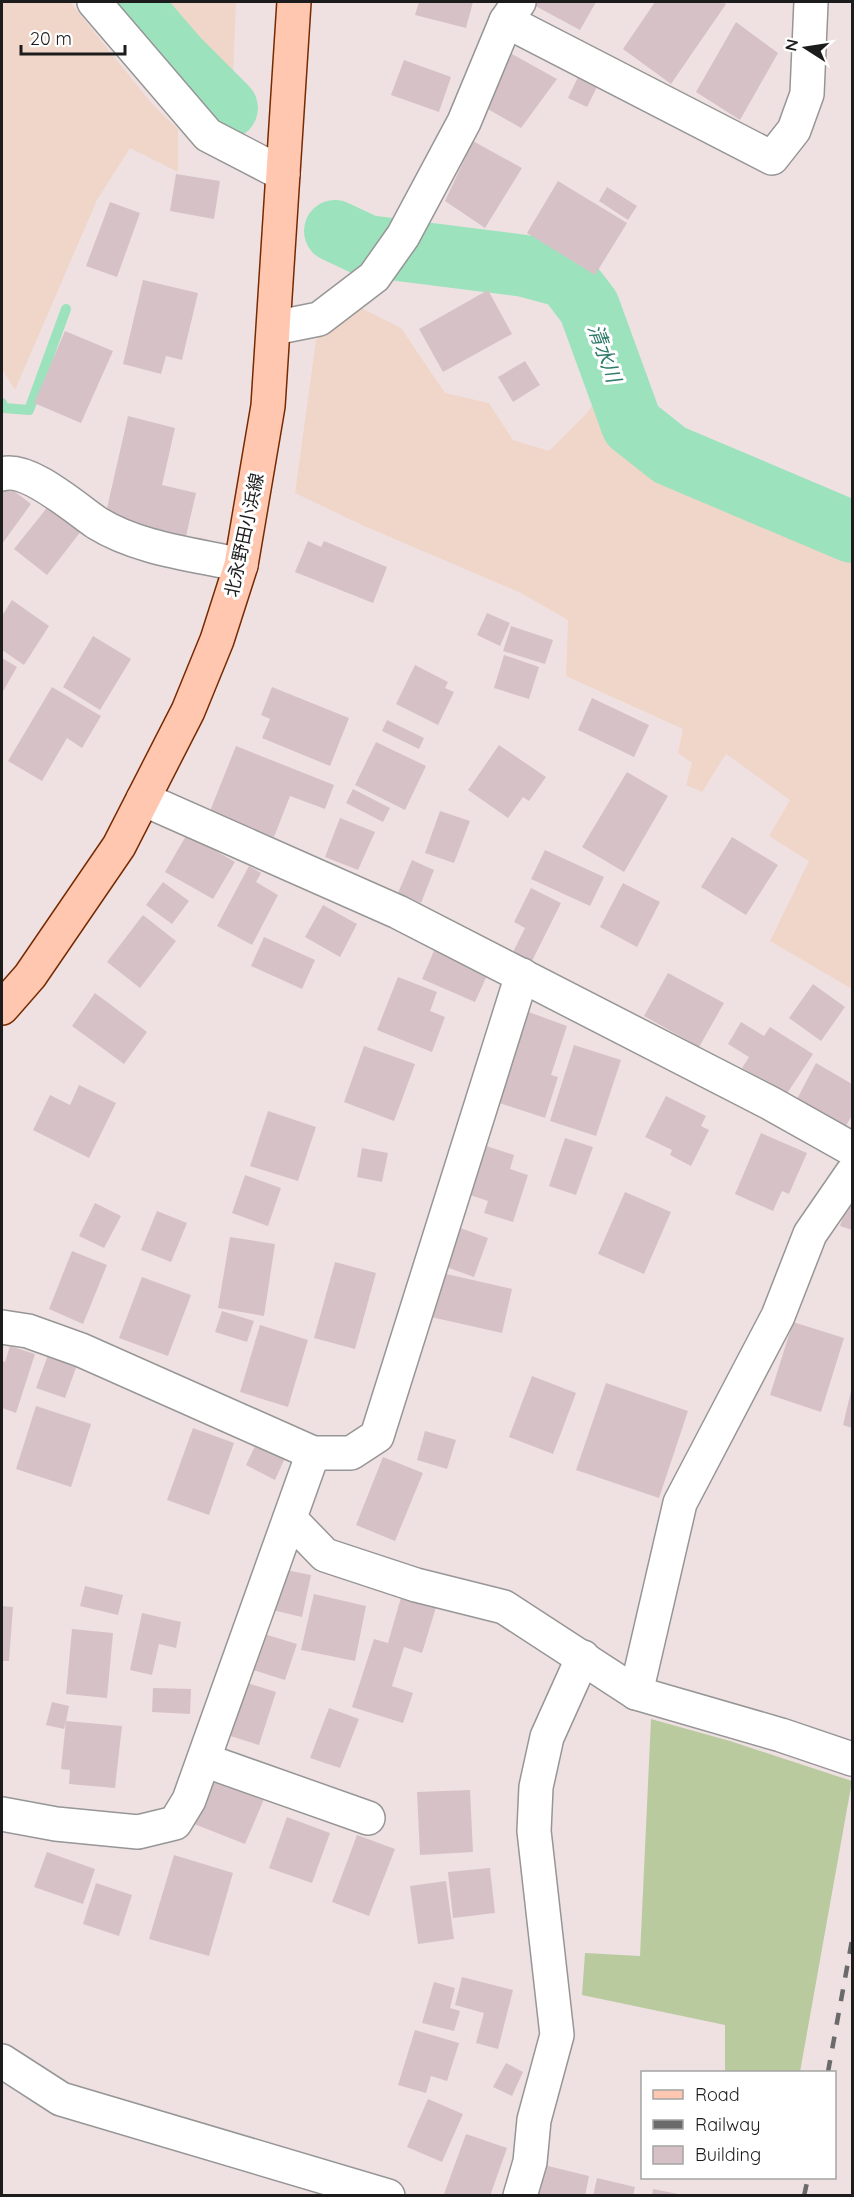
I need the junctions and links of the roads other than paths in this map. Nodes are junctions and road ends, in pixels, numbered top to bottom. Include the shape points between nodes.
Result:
1 (94, 2) edge
2 (294, 2) edge
3 (812, 2) edge
4 (513, 11) edge
5 (283, 174) junction
6 (274, 328) junction
7 (4, 469) edge
8 (242, 565) junction
9 (143, 799) junction
10 (522, 975) junction
11 (2, 1008) edge
12 (852, 1149) edge
13 (852, 1173) edge
14 (2, 1328) edge
15 (313, 1453) junction
16 (290, 1519) junction
17 (582, 1657) junction
18 (636, 1693) junction
19 (852, 1759) edge
20 (204, 1760) junction
21 (2, 1814) edge
22 (368, 1818) dead end
23 (2, 2061) edge
24 (388, 2196) edge
25 (520, 2196) edge

1 - 5 street via 208,135
2 - 5 main road, 北永野田小浜線
3 - 4 street via 807,94 794,130 772,158
4 - 6 street via 464,122 403,236 374,277 319,319
5 - 6 main road, 北永野田小浜線
6 - 8 main road, 北永野田小浜線 via 268,406
7 - 8 street via 33,479 123,538
8 - 9 main road, 北永野田小浜線 via 188,711
9 - 10 street via 398,912
9 - 11 main road, 北永野田小浜線 via 119,846 77,909
10 - 12 street via 770,1102
10 - 15 street via 377,1436 351,1453
13 - 18 street via 810,1234 778,1316 680,1503
14 - 15 street via 28,1332 81,1350
15 - 16 street
16 - 17 street via 325,1556 504,1607
16 - 20 street
17 - 18 street
17 - 25 street via 547,1737 536,1787 534,1831 557,2035 534,2120 530,2162
18 - 19 street
20 - 21 street via 189,1800 175,1823 138,1832
20 - 22 street
23 - 24 street via 61,2099

